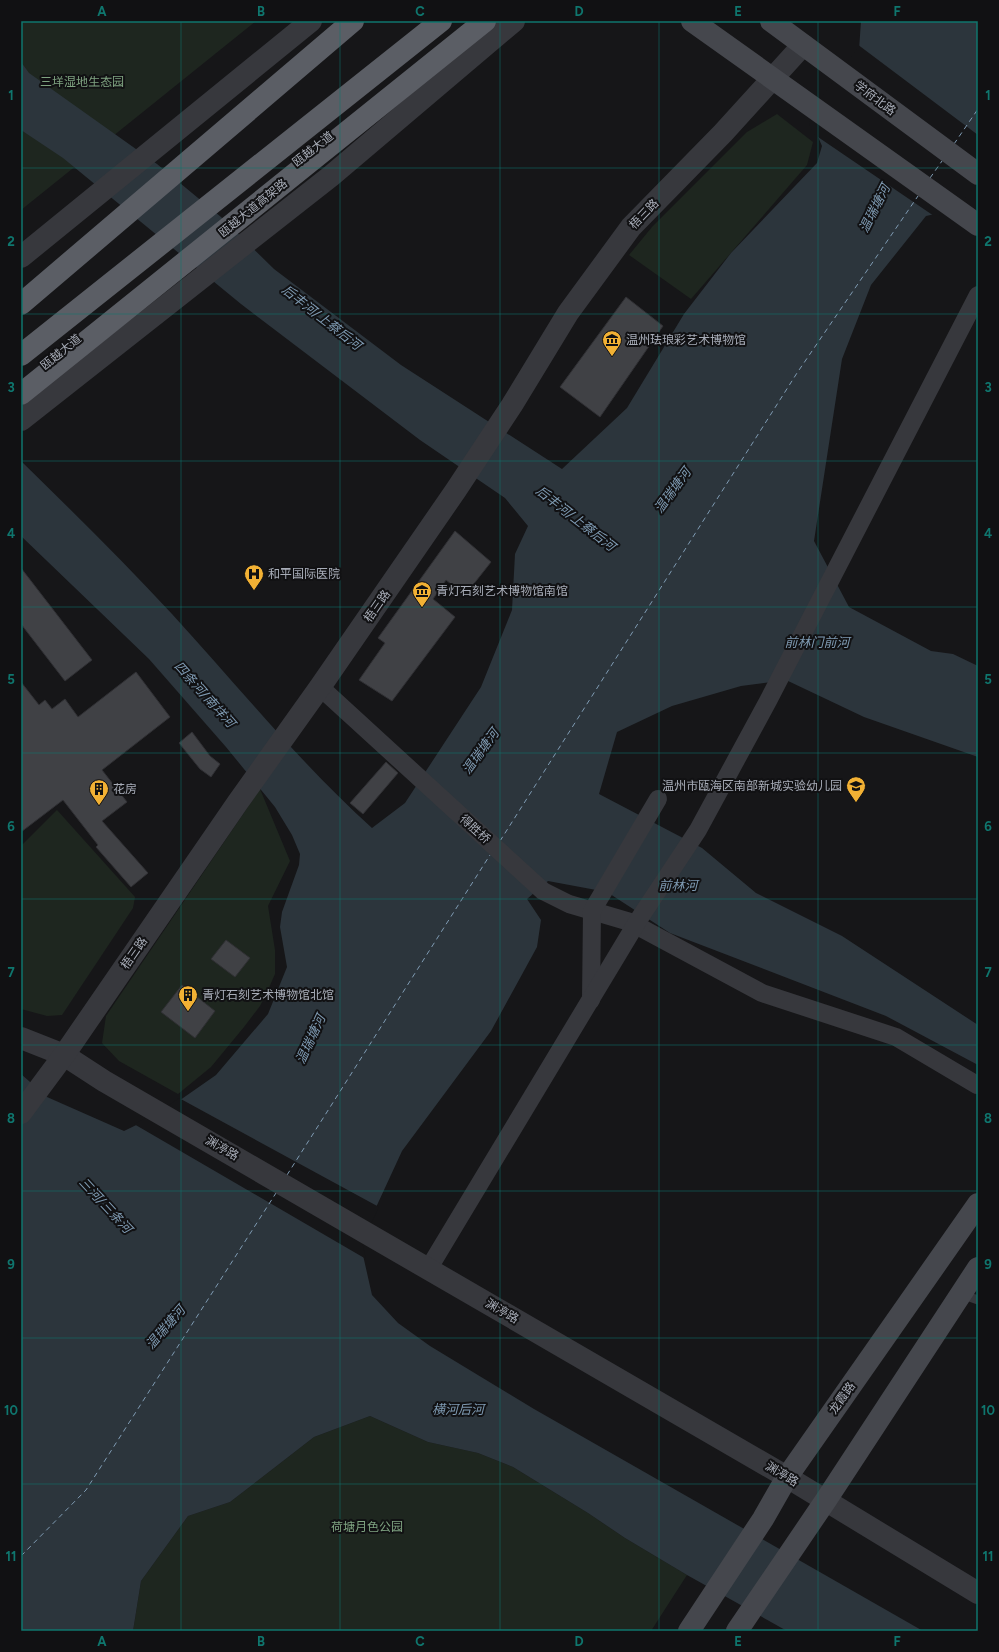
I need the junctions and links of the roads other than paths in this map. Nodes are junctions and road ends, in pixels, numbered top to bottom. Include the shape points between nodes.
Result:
1 (311, 21) edge
2 (336, 21) edge
3 (353, 21) edge
4 (441, 21) edge
5 (475, 21) edge
6 (485, 21) edge
7 (514, 21) edge
8 (692, 21) edge
9 (771, 21) edge
10 (803, 44) junction
11 (772, 79) junction
12 (174, 155) junction
13 (978, 174) edge
14 (109, 220) junction
15 (971, 220) edge
16 (21, 257) edge
17 (21, 284) edge
18 (978, 295) edge
19 (21, 304) edge
20 (21, 355) edge
21 (21, 384) edge
22 (21, 394) edge
23 (21, 420) edge
24 (320, 687) junction
25 (658, 800) dead end
26 (592, 911) junction
27 (638, 922) junction
28 (591, 1000) junction
29 (21, 1038) edge
30 (64, 1055) junction
31 (977, 1085) edge
32 (21, 1113) edge
33 (978, 1204) edge
34 (429, 1268) junction
35 (978, 1268) edge
36 (969, 1297) edge
37 (788, 1477) junction
38 (826, 1500) junction
39 (978, 1593) edge
40 (741, 1625) edge
41 (689, 1631) edge

1 - 12 street
2 - 12 highway
3 - 12 highway
4 - 20 highway
5 - 21 highway, 瓯越大道
6 - 22 highway, 瓯越大道高架路
7 - 23 street via 331,176
8 - 11 main road
9 - 10 main road, 学府北路
10 - 11 street, 梧三路
10 - 13 main road, 学府北路
11 - 15 main road
11 - 24 street, 梧三路 via 724,133 631,227 568,313 456,490
12 - 14 highway
12 - 16 street via 87,203
14 - 17 highway
14 - 19 highway
18 - 27 street via 768,701 698,830
24 - 26 street, 得胜桥 via 543,891 569,904
24 - 30 street, 梧三路 via 245,791
25 - 26 street
26 - 27 street, 得胜桥
26 - 28 street
27 - 28 street
27 - 31 street, 得胜桥 via 762,993 896,1038
28 - 34 street
29 - 30 street, 渊渟路
30 - 32 street, 梧三路
30 - 34 street, 渊渟路
33 - 37 main road, 龙霞路
34 - 37 street, 渊渟路
35 - 36 main road
36 - 38 main road
37 - 38 street, 渊渟路
37 - 41 main road, 龙霞路
38 - 39 street, 渊渟路
38 - 40 main road

